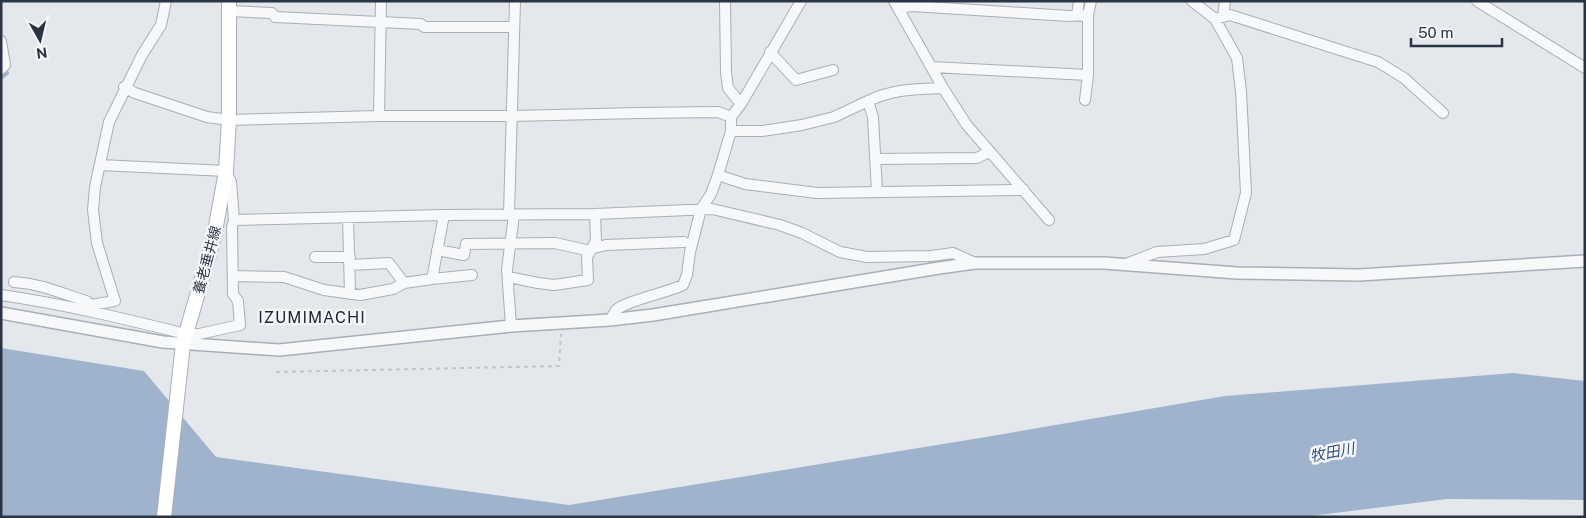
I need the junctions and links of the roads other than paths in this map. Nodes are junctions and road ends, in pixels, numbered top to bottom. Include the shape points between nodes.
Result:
1 (166, 1) edge
2 (382, 1) edge
3 (515, 1) edge
4 (725, 1) edge
5 (801, 1) edge
6 (1079, 1) edge
7 (1091, 1) edge
8 (1192, 1) edge
9 (1225, 1) edge
10 (1477, 1) edge
11 (896, 5) edge
12 (229, 6) edge
13 (1083, 15) junction
14 (1219, 18) junction
15 (381, 23) junction
16 (514, 27) junction
17 (1, 40) edge
18 (770, 52) junction
19 (932, 67) junction
20 (1585, 68) edge
21 (1, 70) edge
22 (832, 70) dead end
23 (1088, 75) junction
24 (124, 87) junction
25 (943, 88) junction
26 (1085, 100) dead end
27 (868, 102) junction
28 (741, 104) junction
29 (1443, 113) dead end
30 (379, 116) junction
31 (512, 116) junction
32 (731, 117) junction
33 (229, 120) junction
34 (731, 131) junction
35 (989, 152) junction
36 (875, 159) junction
37 (100, 165) junction
38 (226, 172) junction
39 (718, 175) junction
40 (1024, 190) junction
41 (877, 192) junction
42 (701, 209) junction
43 (511, 214) junction
44 (595, 214) junction
45 (444, 215) junction
46 (348, 217) junction
47 (234, 220) junction
48 (1049, 220) dead end
49 (511, 242) junction
50 (684, 242) dead end
51 (592, 248) junction
52 (438, 250) junction
53 (315, 257) dead end
54 (350, 261) junction
55 (1585, 261) edge
56 (975, 263) junction
57 (1124, 265) junction
58 (472, 275) dead end
59 (232, 276) junction
60 (508, 276) junction
61 (432, 279) junction
62 (14, 282) dead end
63 (404, 283) junction
64 (350, 294) junction
65 (1, 295) edge
66 (90, 308) junction
67 (1, 313) edge
68 (610, 320) junction
69 (511, 326) junction
70 (184, 339) junction
71 (164, 517) edge

1 - 24 street via 161,25
2 - 15 street
3 - 16 street
4 - 28 street via 728,88
5 - 18 street
6 - 13 street
7 - 13 street
8 - 14 street
9 - 14 street
10 - 20 street
11 - 13 street
11 - 19 street
12 - 15 street via 272,13 275,17
12 - 33 main road, 養老垂井線
13 - 23 street
14 - 29 street via 1230,15 1378,62 1404,78
14 - 57 street via 1237,58 1241,92 1246,194 1234,240 1204,249 1158,252
15 - 16 street via 421,24 434,28
15 - 30 street
16 - 31 street
17 - 21 street via 5,65
18 - 22 street via 796,80
18 - 28 street
19 - 23 street
19 - 25 street
23 - 26 street
24 - 33 street via 207,117
24 - 37 street via 109,122
25 - 27 street via 898,90
25 - 35 street
27 - 34 street via 834,117 802,125 762,131
27 - 36 street via 873,117
28 - 32 street
30 - 31 street
30 - 33 street
31 - 32 street via 718,112
31 - 43 street
32 - 34 street
33 - 38 main road, 養老垂井線
34 - 39 street
35 - 36 street via 977,158
35 - 40 street
36 - 41 street
37 - 38 street
37 - 66 street via 93,210 99,252 115,301
38 - 47 street via 231,182
38 - 70 main road, 養老垂井線 via 214,237
39 - 41 street via 745,184 817,193
39 - 42 street
40 - 41 street
40 - 48 street
42 - 44 street
42 - 56 street via 780,225 840,252 867,257 953,253
42 - 68 street via 684,285 626,305 615,311
43 - 44 street
43 - 45 street
43 - 49 street
44 - 51 street via 596,241
45 - 46 street
45 - 52 street
46 - 47 street
46 - 54 street
47 - 59 street
49 - 51 street via 555,242 586,250
49 - 52 street via 466,244 464,255
49 - 60 street
50 - 51 street
51 - 60 street via 587,257 588,280 554,285
52 - 61 street
53 - 54 street
54 - 63 street via 390,263
54 - 64 street
55 - 57 street via 1359,275 1237,273
56 - 57 street
56 - 68 street
58 - 61 street
59 - 64 street via 284,277 315,288
59 - 70 street via 240,325
60 - 69 street
61 - 63 street
62 - 66 street via 49,287 86,301
63 - 64 street via 393,289
65 - 66 street
66 - 70 street
67 - 70 street via 100,331
68 - 69 street
69 - 70 street via 279,350
70 - 71 main road, 養老垂井線

